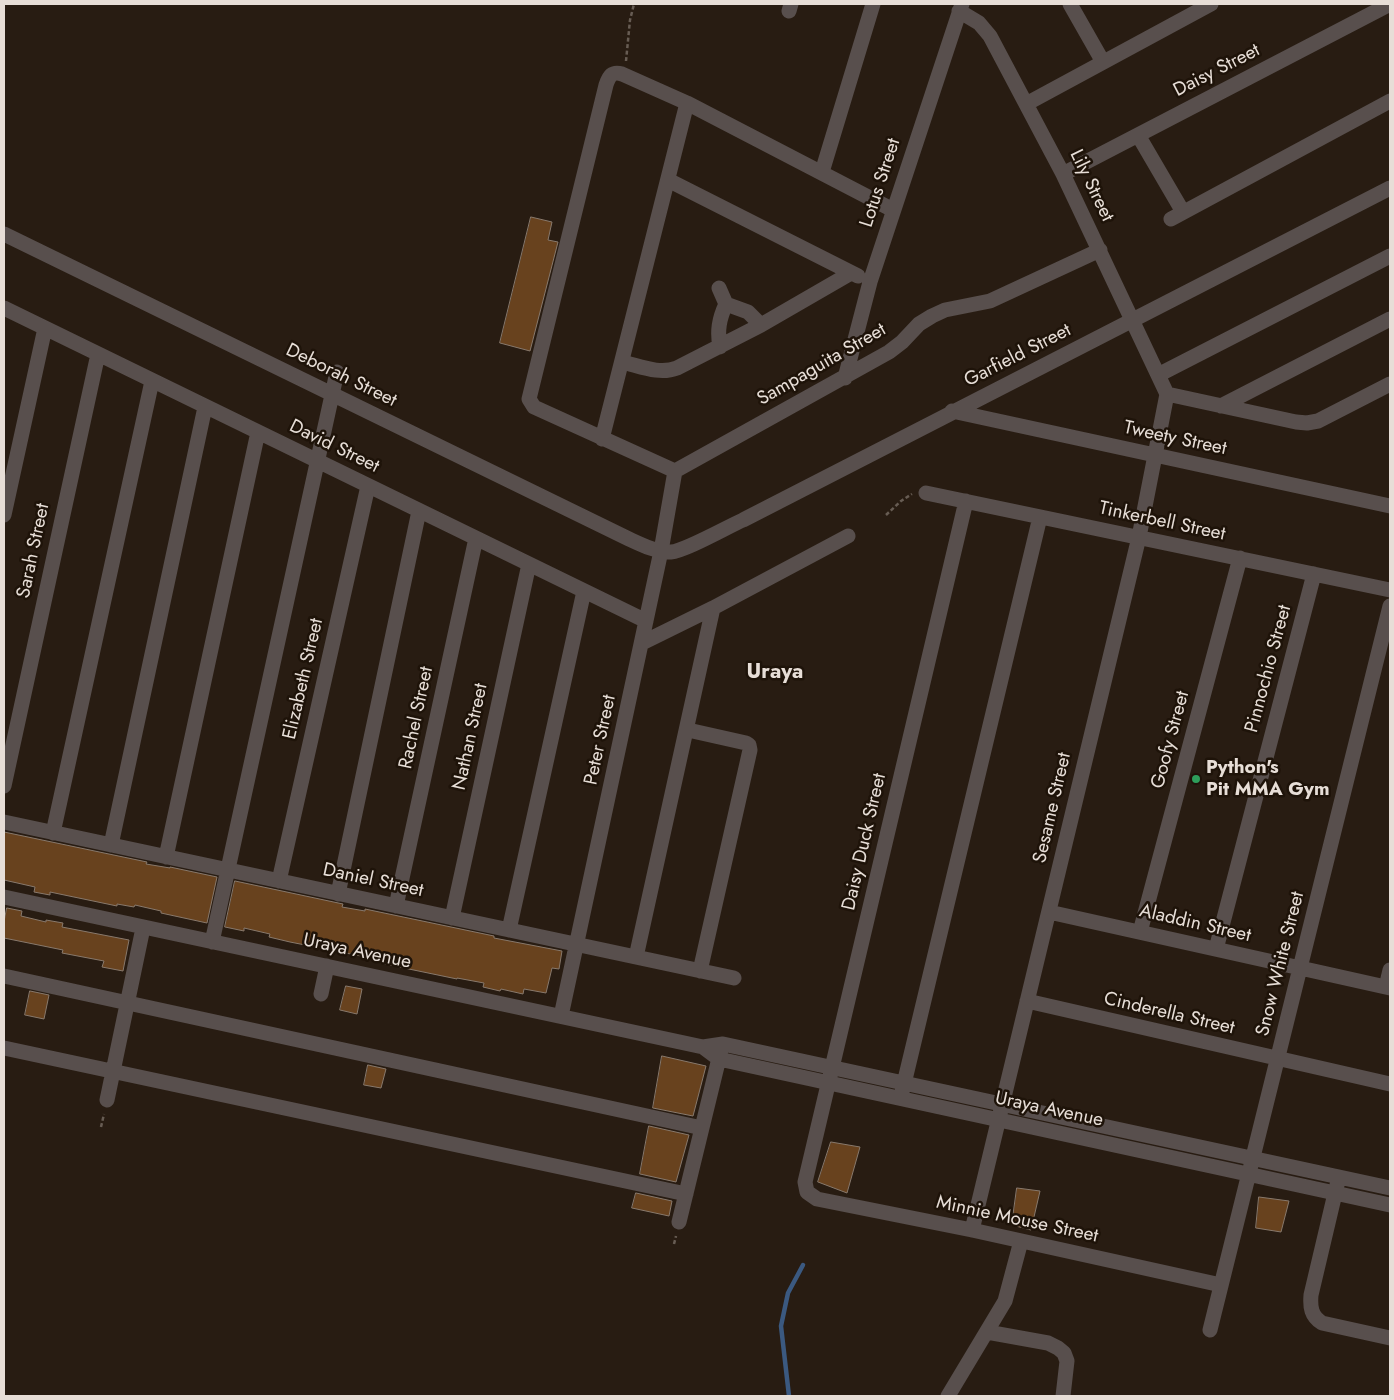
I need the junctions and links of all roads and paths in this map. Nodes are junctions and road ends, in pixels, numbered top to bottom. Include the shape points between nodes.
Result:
1 (634, 4) edge
2 (873, 4) edge
3 (1070, 4) edge
4 (1211, 4) edge
5 (1390, 4) edge
6 (960, 7) edge
7 (1103, 62) junction
8 (617, 74) junction
9 (1390, 101) edge
10 (687, 103) junction
11 (1026, 104) junction
12 (1138, 134) junction
13 (822, 172) junction
14 (1063, 174) junction
15 (668, 180) junction
16 (1390, 188) edge
17 (893, 210) junction
18 (4, 234) edge
19 (1100, 250) junction
20 (1390, 256) edge
21 (852, 273) junction
22 (870, 282) junction
23 (719, 288) dead end
24 (726, 304) junction
25 (4, 308) edge
26 (1390, 320) edge
27 (1133, 321) junction
28 (761, 325) junction
29 (45, 328) junction
30 (720, 347) junction
31 (98, 354) junction
32 (622, 362) junction
33 (336, 372) dead end
34 (1158, 375) junction
35 (845, 378) junction
36 (152, 381) junction
37 (1390, 384) edge
38 (332, 394) junction
39 (1167, 394) junction
40 (1221, 406) junction
41 (205, 407) junction
42 (952, 411) junction
43 (258, 432) junction
44 (602, 439) junction
45 (1155, 455) junction
46 (317, 461) junction
47 (675, 471) junction
48 (368, 486) junction
49 (926, 493) joint
50 (966, 501) junction
51 (1390, 506) edge
52 (419, 511) junction
53 (4, 515) edge
54 (886, 515) dead end
55 (1040, 517) junction
56 (848, 536) dead end
57 (1138, 537) junction
58 (476, 538) junction
59 (661, 551) junction
60 (1240, 558) junction
61 (529, 564) junction
62 (1314, 574) junction
63 (584, 590) junction
64 (1390, 590) edge
65 (1390, 606) edge
66 (713, 608) junction
67 (646, 621) junction
68 (642, 643) junction
69 (688, 730) junction
70 (4, 786) edge
71 (4, 822) edge
72 (53, 832) junction
73 (110, 845) junction
74 (166, 857) junction
75 (227, 870) junction
76 (279, 881) junction
77 (338, 894) junction
78 (4, 898) edge
79 (396, 906) junction
80 (1049, 912) junction
81 (452, 918) junction
82 (143, 928) junction
83 (509, 930) junction
84 (1140, 932) junction
85 (212, 942) junction
86 (577, 945) junction
87 (1216, 949) junction
88 (636, 957) junction
89 (327, 966) junction
90 (1300, 968) junction
91 (1390, 970) edge
92 (700, 971) junction
93 (4, 976) edge
94 (734, 978) dead end
95 (1388, 988) edge
96 (321, 994) dead end
97 (128, 1002) junction
98 (1027, 1002) junction
99 (561, 1016) junction
100 (723, 1044) junction
101 (703, 1047) junction
102 (4, 1048) edge
103 (719, 1059) junction
104 (1277, 1059) junction
105 (832, 1067) junction
106 (113, 1071) junction
107 (828, 1083) junction
108 (904, 1083) junction
109 (1390, 1084) edge
110 (901, 1099) junction
111 (107, 1100) dead end
112 (1002, 1104) junction
113 (999, 1120) junction
114 (702, 1128) junction
115 (1127, 1131) junction
116 (1124, 1147) junction
117 (1253, 1158) junction
118 (1249, 1174) junction
119 (1339, 1176) junction
120 (1390, 1188) edge
121 (806, 1192) joint
122 (1335, 1193) junction
123 (686, 1194) junction
124 (1390, 1205) edge
125 (679, 1222) dead end
126 (972, 1230) junction
127 (1021, 1241) junction
128 (1221, 1285) junction
129 (1210, 1330) dead end
130 (987, 1332) junction
131 (1390, 1338) edge
132 (948, 1396) edge
133 (1063, 1396) edge

1 - 8 path via 627,57
2 - 13 street
3 - 7 street
4 - 7 street
5 - 12 street, Daisy Street
6 - 11 street, Lily Street via 984,29
6 - 17 street, Lotus Street
7 - 11 street
8 - 10 street
8 - 44 street via 606,85 529,395 534,407
9 - 12 street via 1177,216
10 - 13 street
10 - 15 street
11 - 14 street, Lily Street
12 - 14 street, Daisy Street
13 - 17 street
14 - 19 street, Lily Street
15 - 21 street
15 - 32 street
16 - 27 street, Garfield Street
17 - 22 street, Lotus Street
18 - 38 street, Deborah Street
19 - 27 street, Lily Street
19 - 35 street, Sampaguita Street via 990,301 945,310 932,316 889,352
20 - 34 street
21 - 22 street
21 - 28 street
22 - 35 street, Lotus Street
23 - 24 street
24 - 28 street via 748,312
24 - 30 street via 718,326
25 - 29 street, David Street
26 - 40 street
27 - 34 street, Lily Street
27 - 42 street, Garfield Street
28 - 30 street
29 - 31 street, David Street
29 - 53 street
30 - 32 street via 668,371
31 - 36 street, David Street
31 - 70 street, Sarah Street
32 - 44 street
33 - 38 street
34 - 39 street, Lily Street
35 - 47 street, Sampaguita Street
36 - 41 street, David Street
36 - 72 street
37 - 40 street via 1312,423
38 - 46 street
38 - 59 street, Deborah Street via 629,539
39 - 40 street
39 - 45 street, Sesame Street
41 - 43 street, David Street
41 - 73 street
42 - 45 street, Tweety Street
42 - 59 street, Garfield Street via 684,548
43 - 46 street, David Street
43 - 74 street
44 - 47 street
45 - 51 street, Tweety Street
45 - 57 street, Sesame Street
46 - 48 street, David Street
46 - 75 street
47 - 59 street, Peter Street
48 - 52 street, David Street
48 - 76 street, Elizabeth Street
49 - 50 street, Tinkerbell Street
49 - 54 path via 909,496
50 - 55 street, Tinkerbell Street
50 - 105 street, Daisy Duck Street
52 - 58 street, David Street
52 - 77 street
55 - 57 street, Tinkerbell Street
55 - 108 street
56 - 66 street
57 - 60 street, Tinkerbell Street
57 - 80 street, Sesame Street
58 - 61 street, David Street
58 - 79 street, Rachel Street
59 - 67 street, Peter Street
60 - 62 street, Tinkerbell Street
60 - 84 street, Goofy Street
61 - 63 street, David Street
61 - 81 street, Nathan Street
62 - 64 street, Tinkerbell Street
62 - 87 street, Pinnochio Street
63 - 67 street, David Street
63 - 83 street
65 - 90 street, Snow White Street
66 - 68 street
66 - 69 street
67 - 68 street, Peter Street
68 - 86 street, Peter Street
69 - 88 street
69 - 92 street via 746,743 750,750
71 - 72 street, Daniel Street
72 - 73 street, Daniel Street
73 - 74 street, Daniel Street
74 - 75 street, Daniel Street
75 - 76 street, Daniel Street
75 - 85 street
76 - 77 street, Daniel Street
77 - 79 street, Daniel Street
78 - 82 street, Uraya Avenue
79 - 81 street, Daniel Street
80 - 84 street, Aladdin Street
80 - 98 street, Sesame Street
81 - 83 street, Daniel Street
82 - 85 street, Uraya Avenue
82 - 97 street
83 - 86 street, Daniel Street
84 - 87 street, Aladdin Street
85 - 89 street, Uraya Avenue
86 - 88 street, Daniel Street
86 - 99 street, Peter Street
87 - 90 street, Aladdin Street
88 - 92 street, Daniel Street
89 - 96 street
89 - 99 street, Uraya Avenue
90 - 95 street, Aladdin Street
90 - 104 street, Snow White Street
91 - 95 street
92 - 94 street, Daniel Street
93 - 97 street
97 - 106 street
97 - 114 street
98 - 104 street, Cinderella Street
98 - 112 street, Sesame Street
99 - 101 street, Uraya Avenue
100 - 101 street, Uraya Avenue
100 - 103 street
100 - 105 street, Uraya Avenue
101 - 103 street, Uraya Avenue
102 - 106 street
103 - 107 street, Uraya Avenue
103 - 114 street
104 - 109 street, Cinderella Street
104 - 117 street, Snow White Street
105 - 107 street, Daisy Duck Street
105 - 108 street, Uraya Avenue
106 - 111 street
106 - 123 street
107 - 110 street, Uraya Avenue
107 - 121 street, Daisy Duck Street via 805,1182
108 - 110 street
108 - 112 street, Uraya Avenue
110 - 113 street, Uraya Avenue
112 - 113 street, Sesame Street
112 - 115 street, Uraya Avenue
113 - 116 street, Uraya Avenue
113 - 126 street, Sesame Street
114 - 123 street
115 - 116 street
115 - 117 street, Uraya Avenue
116 - 118 street, Uraya Avenue
117 - 118 street, Snow White Street
117 - 119 street, Uraya Avenue
118 - 122 street, Uraya Avenue
118 - 128 street, Snow White Street
119 - 120 street, Uraya Avenue
119 - 122 street
121 - 126 street, Minnie Mouse Street via 817,1199
122 - 124 street, Uraya Avenue
122 - 131 street via 1311,1296 1312,1312 1322,1323
123 - 125 street
126 - 127 street, Minnie Mouse Street
127 - 128 street, Minnie Mouse Street
127 - 130 street via 1005,1301
128 - 129 street, Snow White Street
130 - 132 street
130 - 133 street via 1048,1343 1064,1353 1067,1361

